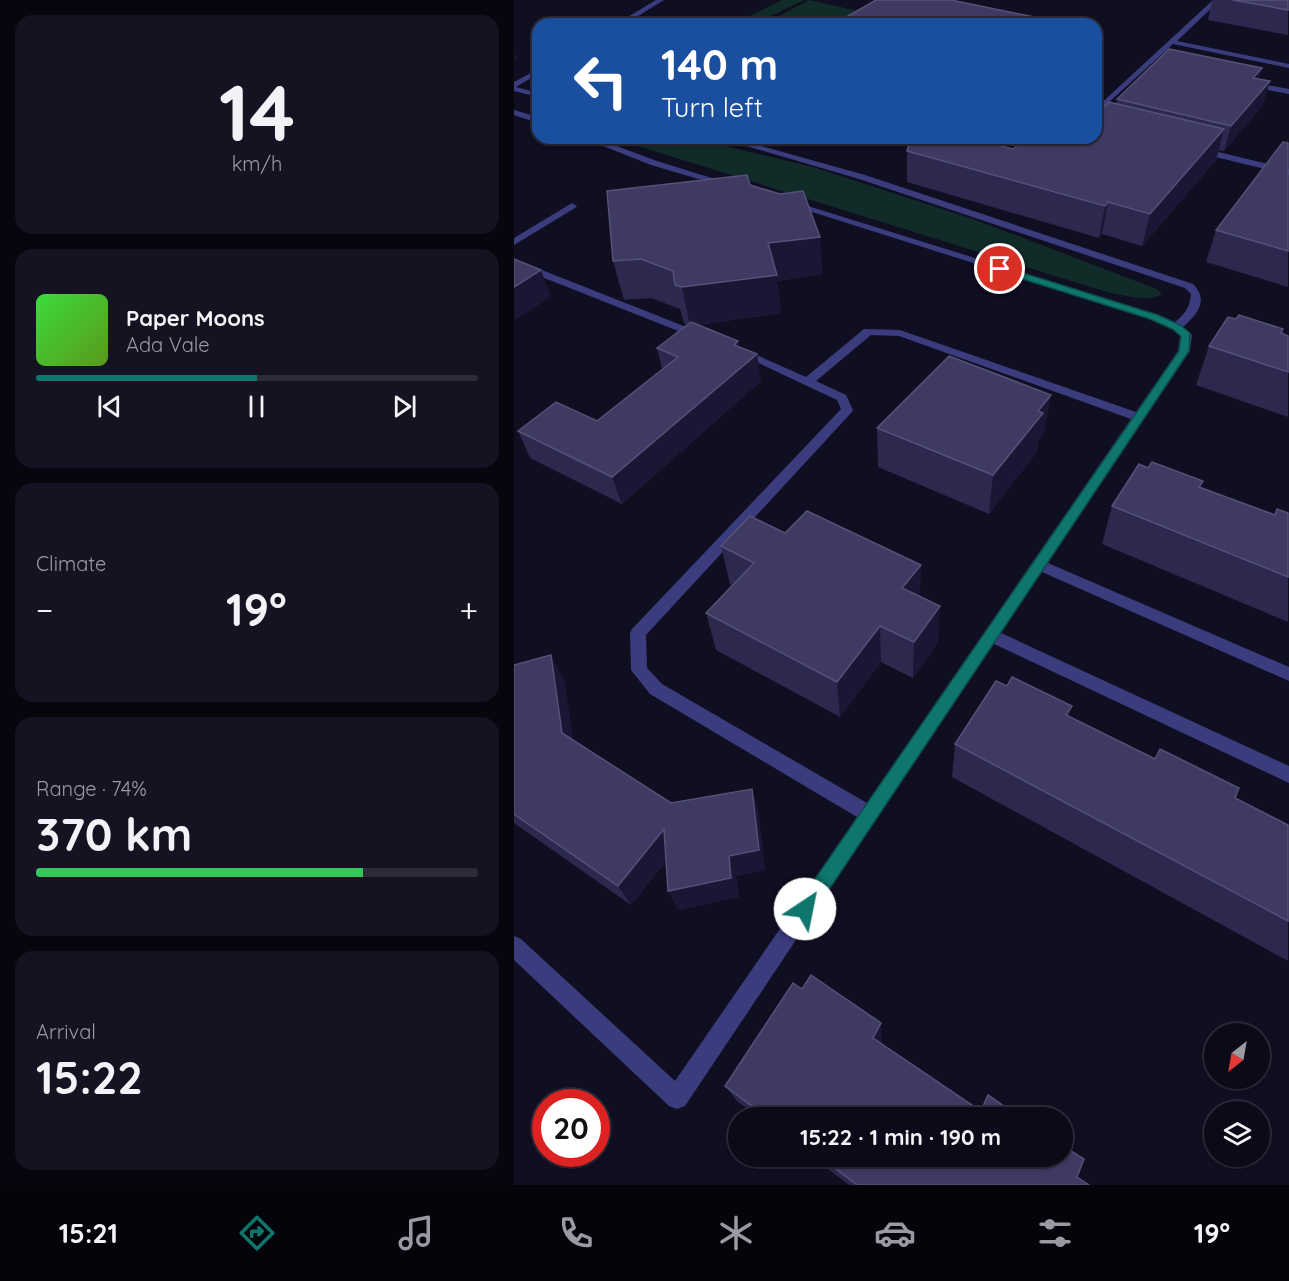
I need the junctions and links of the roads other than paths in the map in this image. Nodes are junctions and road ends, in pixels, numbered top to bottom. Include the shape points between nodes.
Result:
1 (661, 0) edge
2 (1218, 0) edge
3 (630, 18) edge
4 (1172, 42) junction
5 (1150, 62) junction
6 (1162, 65) edge
7 (1288, 66) edge
8 (532, 75) edge
9 (1242, 82) edge
10 (514, 87) edge
11 (1288, 92) edge
12 (532, 93) edge
13 (1102, 106) edge
14 (514, 112) edge
15 (532, 118) edge
16 (603, 144) edge
17 (744, 144) edge
18 (1188, 148) edge
19 (1288, 172) edge
20 (738, 188) edge
21 (781, 201) edge
22 (572, 206) dead end
23 (514, 242) edge
24 (514, 262) edge
25 (1176, 327) junction
26 (809, 381) junction
27 (1139, 417) junction
28 (1039, 565) junction
29 (991, 635) junction
30 (1288, 674) edge
31 (1288, 775) edge
32 (869, 814) junction
33 (514, 946) edge

1 - 3 street
2 - 4 street
4 - 5 street
4 - 7 street
5 - 6 street
5 - 13 street
8 - 10 street
9 - 11 street
10 - 12 street
14 - 15 street
16 - 20 street
17 - 25 street via 862,177 1189,286 1196,292 1196,304
18 - 19 street
21 - 25 street
22 - 23 street
24 - 26 street
25 - 27 street via 1186,335 1184,351
26 - 27 street via 868,331 877,330 900,333
26 - 32 street via 842,398 847,410 638,633 639,670 656,689
27 - 28 street
28 - 29 street
28 - 30 street
29 - 31 street
29 - 32 street
32 - 33 street via 677,1098

